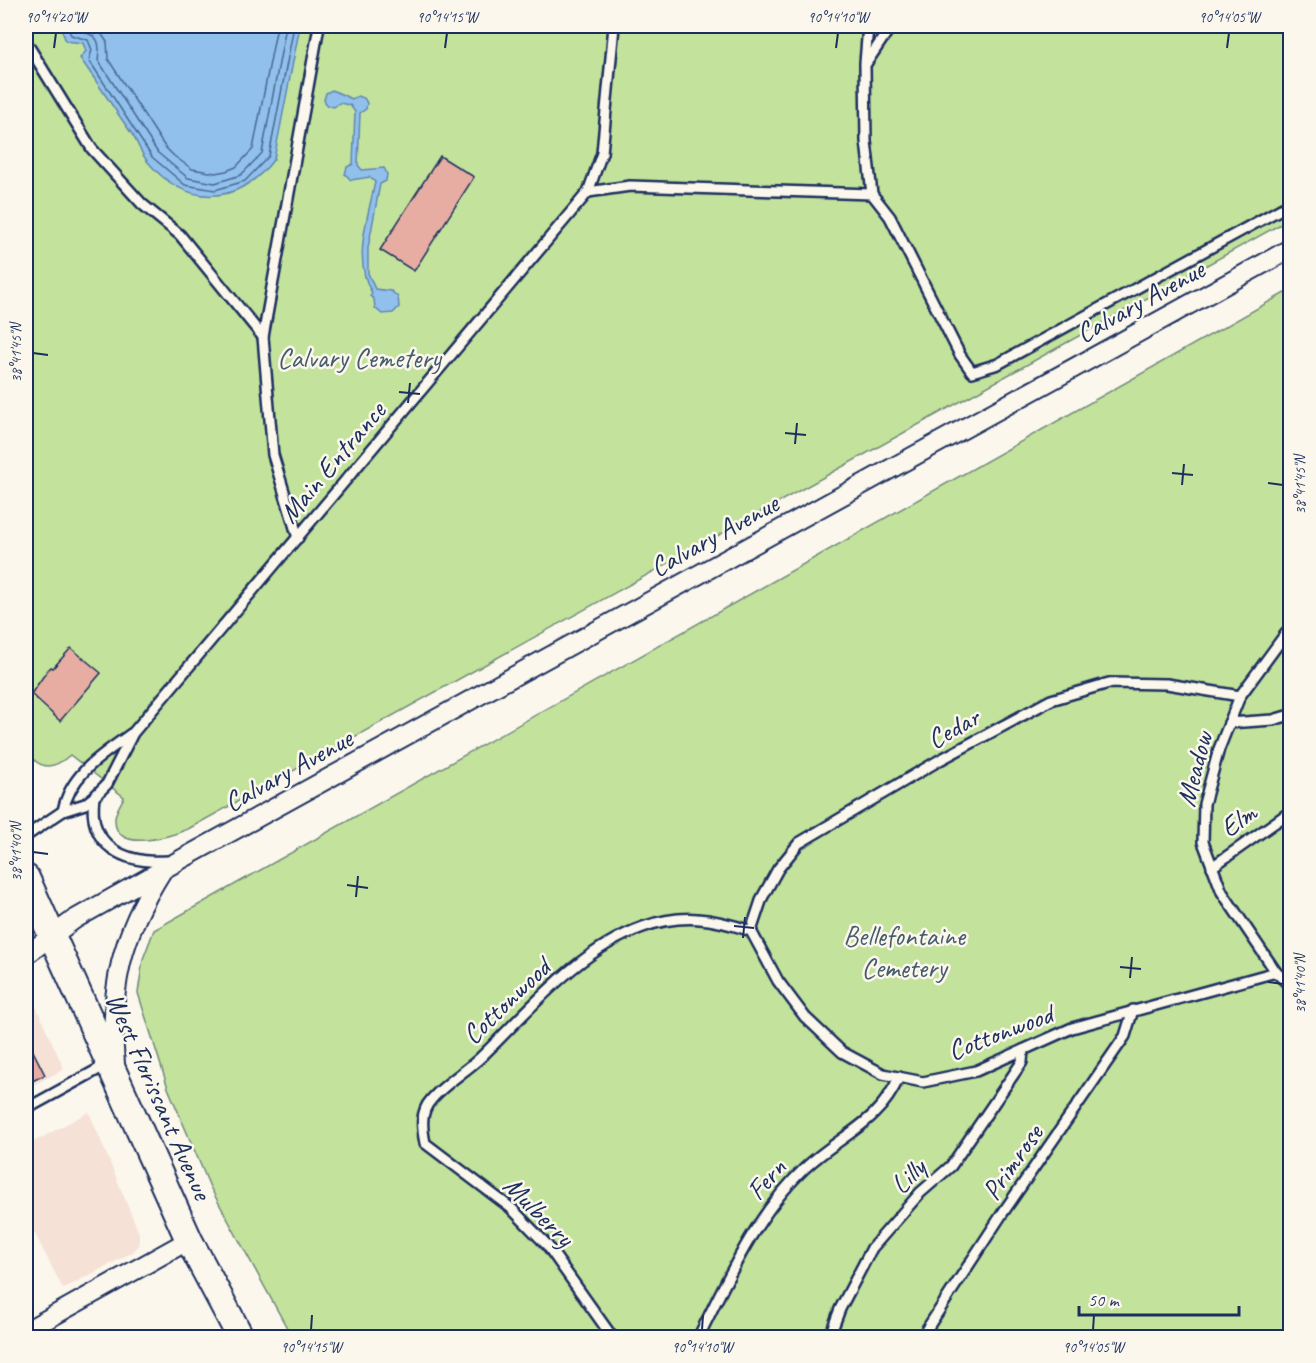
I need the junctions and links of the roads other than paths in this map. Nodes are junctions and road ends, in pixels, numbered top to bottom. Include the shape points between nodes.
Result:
1 (319, 26) edge
2 (614, 26) edge
3 (868, 26) edge
4 (891, 26) edge
5 (26, 42) edge
6 (865, 65) junction
7 (588, 192) junction
8 (872, 194) junction
9 (1290, 204) edge
10 (1290, 249) edge
11 (263, 338) junction
12 (298, 538) junction
13 (1290, 628) edge
14 (1240, 696) junction
15 (1290, 715) edge
16 (1230, 723) junction
17 (133, 733) junction
18 (94, 797) junction
19 (63, 811) junction
20 (1290, 812) edge
21 (26, 836) edge
22 (180, 860) junction
23 (1212, 867) junction
24 (164, 869) junction
25 (26, 878) edge
26 (751, 931) junction
27 (53, 934) junction
28 (26, 954) edge
29 (1276, 972) junction
30 (1290, 987) edge
31 (1133, 1010) junction
32 (1023, 1050) junction
33 (112, 1072) junction
34 (899, 1077) junction
35 (26, 1109) edge
36 (422, 1129) joint
37 (189, 1240) junction
38 (26, 1331) edge
39 (241, 1338) edge
40 (613, 1338) edge
41 (698, 1338) edge
42 (829, 1338) edge
43 (921, 1338) edge

1 - 11 lane
2 - 7 lane via 602,153
3 - 6 lane
4 - 6 lane
5 - 11 lane via 92,149 142,204 180,235
6 - 8 lane via 865,129
7 - 8 lane via 630,186
7 - 12 lane, Main Entrance
8 - 9 lane via 890,217 972,372 998,364
10 - 22 street, Calvary Avenue
11 - 12 lane via 273,455
12 - 17 lane, Main Entrance
13 - 14 lane, Meadow
14 - 16 lane, Meadow
14 - 26 lane, Cedar via 1167,684 1109,683 1051,700 799,843 762,898
15 - 16 lane
16 - 23 lane, Meadow via 1204,804 1203,842
17 - 18 lane, Main Entrance via 107,783
17 - 19 lane, Main Entrance via 73,783
18 - 19 lane, Main Entrance
18 - 22 lane via 95,826 109,847 138,860
19 - 21 lane, Main Entrance
20 - 23 lane, Elm
22 - 24 street, Calvary Avenue
23 - 29 lane, Meadow via 1222,892
24 - 27 street, Calvary Avenue
24 - 33 street via 138,913 120,959 113,1010
25 - 27 main road, West Florissant Avenue
26 - 34 lane, Cottonwood via 778,981 805,1017 842,1052 884,1074
26 - 36 lane, Cottonwood via 716,919 679,918 644,927 609,943 580,961 469,1068 430,1100
27 - 28 street, Calvary Avenue
27 - 33 main road, West Florissant Avenue
29 - 30 lane, Meadow
29 - 31 lane, Cottonwood
31 - 32 lane, Cottonwood via 1072,1028
31 - 43 lane, Primrose via 1125,1036
32 - 34 lane, Cottonwood via 976,1071 923,1082
32 - 42 lane, Lilly via 1022,1062 951,1166 920,1193 872,1248
33 - 35 lane
33 - 37 main road, West Florissant Avenue
34 - 41 lane, Fern via 890,1098 855,1132 806,1167 763,1214
36 - 40 lane, Mulberry via 425,1143 511,1208 547,1245
37 - 38 street
37 - 39 main road, West Florissant Avenue

